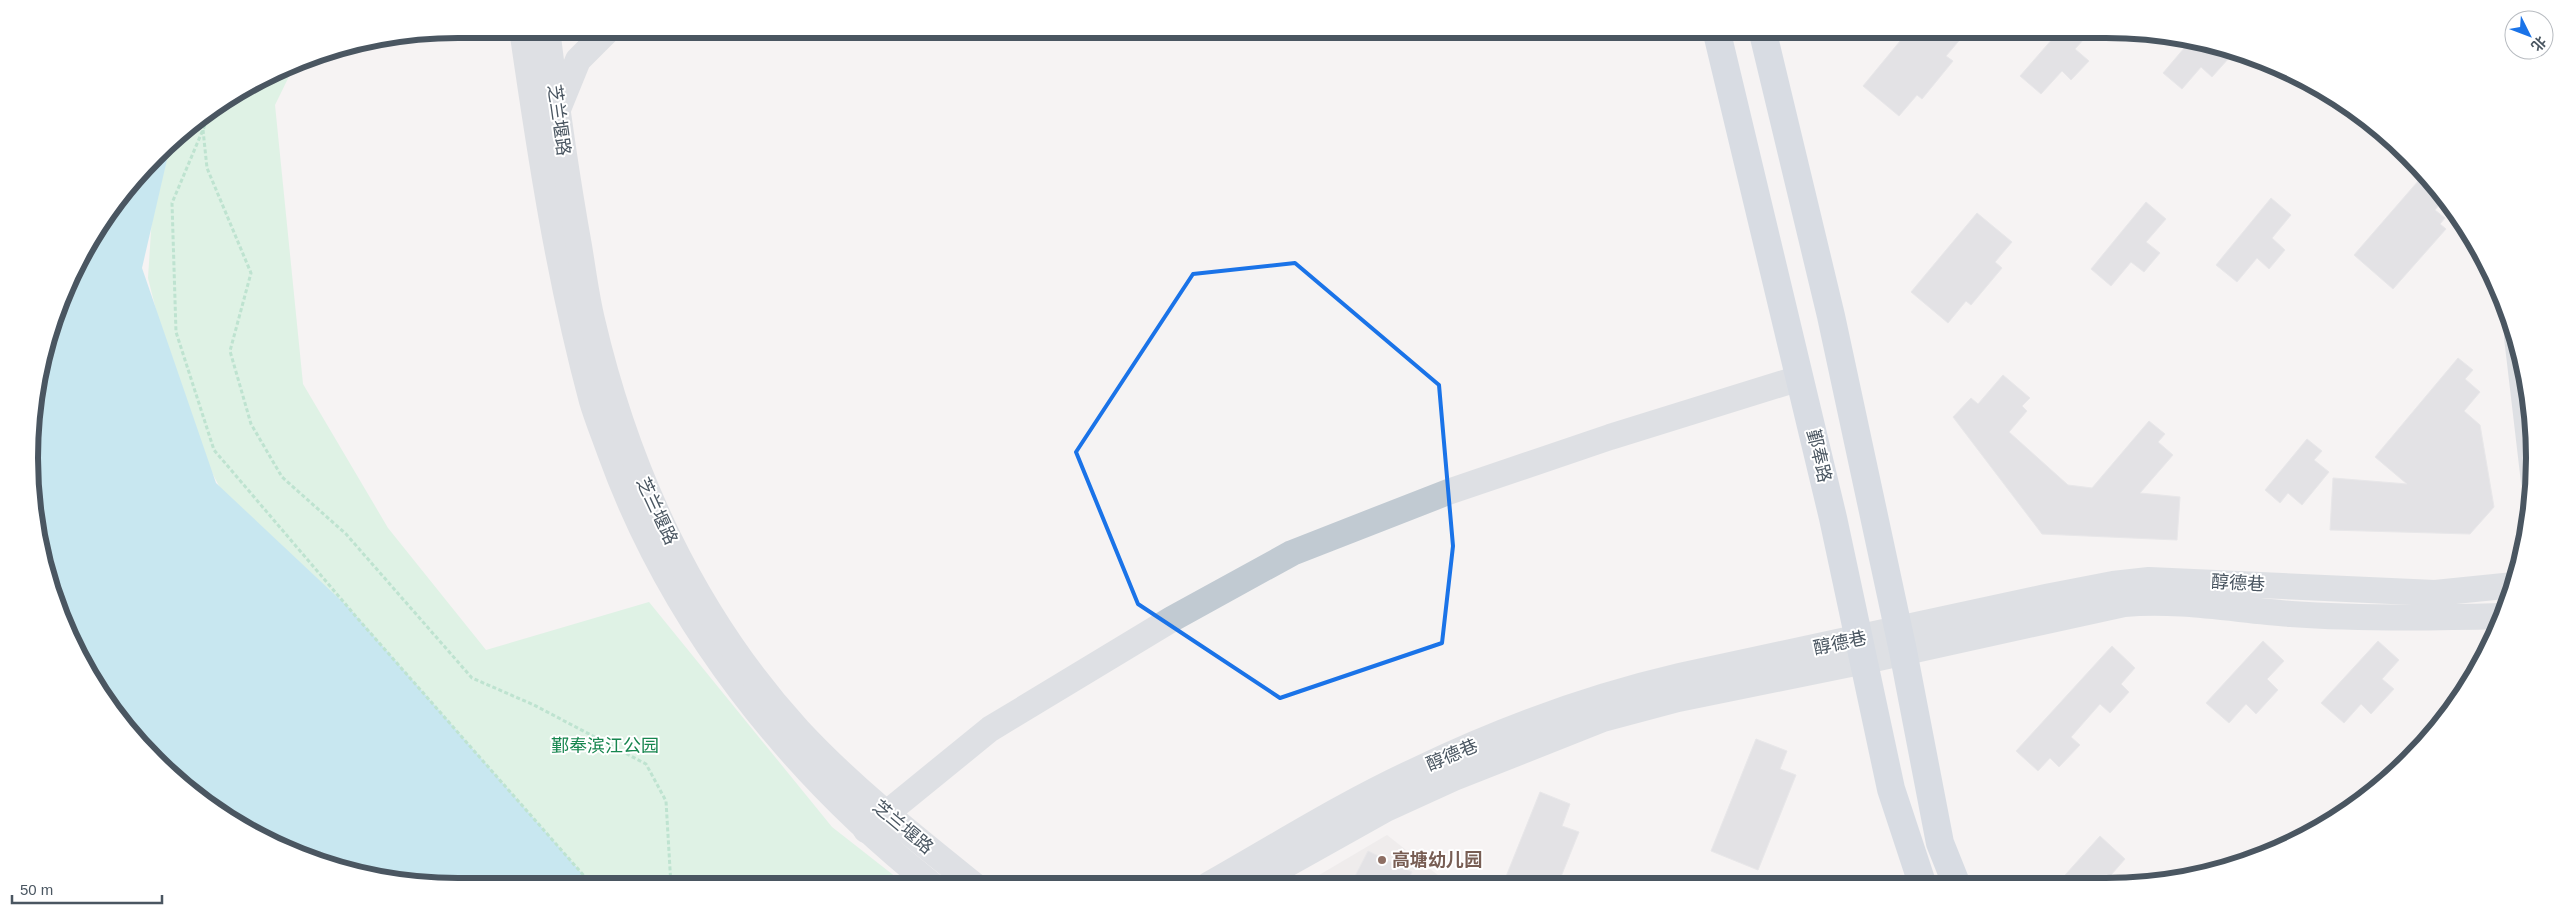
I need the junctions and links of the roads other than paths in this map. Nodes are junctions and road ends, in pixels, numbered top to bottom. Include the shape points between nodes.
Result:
1 (523, 38) edge
2 (548, 38) edge
3 (600, 38) edge
4 (1718, 38) edge
5 (1764, 38) edge
6 (557, 110) junction
7 (1800, 378) junction
8 (2506, 587) edge
9 (2496, 616) edge
10 (1901, 641) junction
11 (1863, 650) junction
12 (886, 813) junction
13 (866, 830) junction
14 (924, 878) edge
15 (965, 878) edge
16 (1221, 878) edge
17 (1261, 878) edge
18 (1920, 878) edge
19 (1954, 878) edge

1 - 13 street, 芝兰堰路 via 541,160 564,281 592,403 626,495 671,587 717,659 764,722
2 - 6 street, 芝兰堰路
3 - 6 street via 578,60
4 - 7 main road, 鄞奉路
5 - 10 main road via 1831,316
6 - 12 street, 芝兰堰路 via 592,319 613,398 640,476 676,553 717,623 758,681 830,764
7 - 11 main road, 鄞奉路
7 - 12 street via 1448,492 1292,553 1172,619 990,729
8 - 10 street, 醇德巷 via 2435,593 2149,580 2055,595
9 - 10 street, 醇德巷 via 2378,618 2290,614 2154,601
10 - 11 street, 醇德巷
10 - 19 main road via 1940,843
11 - 16 street, 醇德巷 via 1634,687 1496,736 1416,770
11 - 17 street, 醇德巷 via 1603,719 1454,778 1386,810
11 - 18 main road, 鄞奉路 via 1891,789
12 - 13 street
12 - 15 street, 芝兰堰路
13 - 14 street, 芝兰堰路

